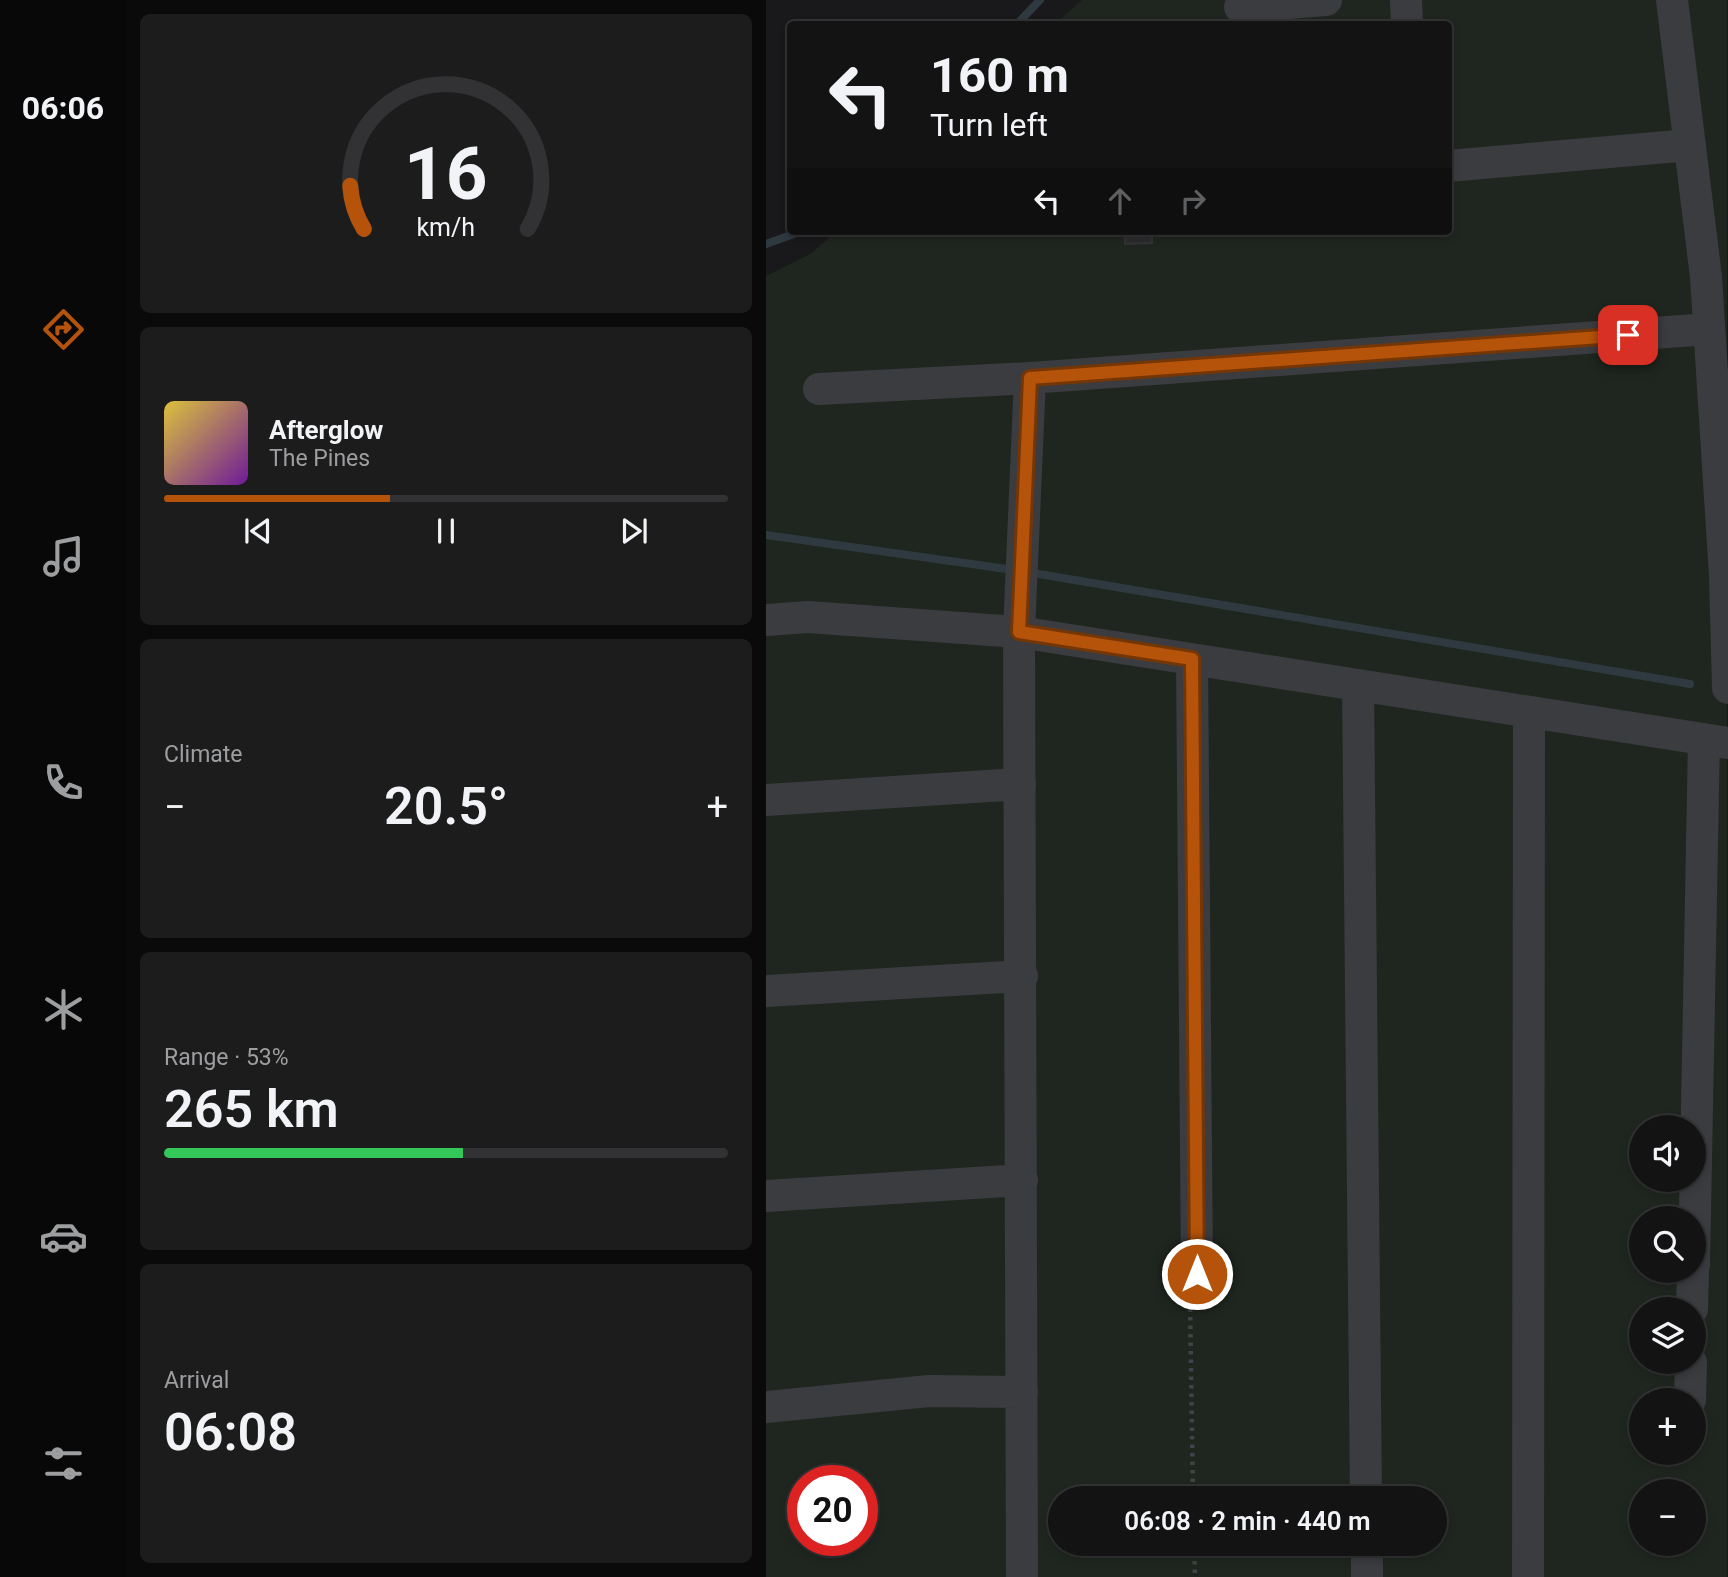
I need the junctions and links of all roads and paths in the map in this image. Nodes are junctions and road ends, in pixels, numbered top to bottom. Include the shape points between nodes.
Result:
1 (1326, 0) edge
2 (1406, 0) edge
3 (1672, 0) edge
4 (1240, 7) dead end
5 (1407, 21) edge
6 (1690, 145) junction
7 (1452, 166) edge
8 (1709, 329) junction
9 (1030, 378) junction
10 (819, 389) dead end
11 (766, 621) edge
12 (1019, 632) junction
13 (1192, 659) junction
14 (1358, 685) junction
15 (1727, 688) edge
16 (1530, 712) junction
17 (1716, 741) edge
18 (1020, 784) junction
19 (766, 800) edge
20 (1022, 976) junction
21 (766, 991) edge
22 (1022, 1180) junction
23 (766, 1196) edge
24 (1696, 1206) edge
25 (1197, 1274) joint
26 (1022, 1391) junction
27 (766, 1407) edge
28 (1193, 1486) edge
29 (1366, 1486) edge
30 (1194, 1556) edge
31 (1367, 1556) edge
32 (1022, 1577) edge
33 (1195, 1577) edge
34 (1367, 1577) edge
35 (1528, 1577) edge

1 - 4 street
2 - 5 street
3 - 6 street
6 - 7 street
6 - 8 street
8 - 9 street
8 - 15 street via 1725,576
9 - 10 street
9 - 12 street
11 - 12 street via 808,617
12 - 13 street
12 - 18 street
13 - 14 street
13 - 25 street
14 - 16 street
14 - 29 street
16 - 17 street
16 - 35 street
17 - 24 street
18 - 19 street
18 - 20 street
20 - 21 street
20 - 22 street
22 - 23 street
22 - 26 street
25 - 28 path via 1188,1307
26 - 27 street via 929,1391
26 - 32 street
30 - 33 path
31 - 34 street

